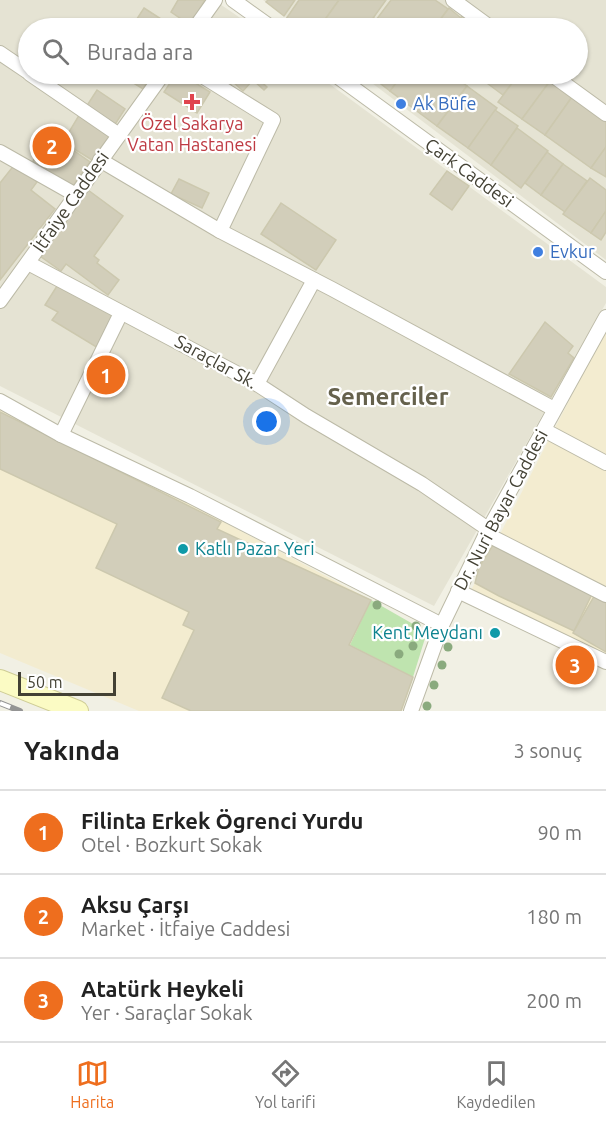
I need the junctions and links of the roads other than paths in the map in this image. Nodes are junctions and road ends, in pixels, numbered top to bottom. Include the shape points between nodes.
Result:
1 (215, 0) edge
2 (233, 0) edge
3 (459, 2) edge
4 (202, 18) edge
5 (258, 18) edge
6 (479, 18) edge
7 (0, 53) edge
8 (18, 65) edge
9 (45, 84) edge
10 (156, 84) edge
11 (216, 84) edge
12 (348, 84) edge
13 (565, 84) edge
14 (606, 114) edge
15 (119, 135) junction
16 (0, 152) edge
17 (100, 160) junction
18 (76, 195) junction
19 (220, 231) junction
20 (28, 262) junction
21 (606, 272) edge
22 (314, 280) junction
23 (0, 301) edge
24 (122, 313) junction
25 (606, 316) edge
26 (256, 384) junction
27 (0, 401) edge
28 (554, 410) junction
29 (544, 430) junction
30 (61, 435) junction
31 (606, 463) edge
32 (487, 532) junction
33 (458, 591) junction
34 (606, 595) edge
35 (442, 625) junction
36 (606, 662) edge
37 (0, 680) edge
38 (78, 711) edge
39 (411, 711) edge

1 - 4 street
2 - 5 street
3 - 6 street
7 - 8 street
9 - 15 street
10 - 15 street, İtfaiye Caddesi
11 - 19 street via 273,120
12 - 21 street, Çark Caddesi
13 - 14 street
15 - 17 street, İtfaiye Caddesi
16 - 18 street
17 - 18 street, İtfaiye Caddesi
17 - 19 street
18 - 20 street, İtfaiye Caddesi
19 - 22 street
20 - 23 street, İtfaiye Caddesi
20 - 24 street, Saraçlar Sk.
22 - 26 street
22 - 28 street
24 - 26 street, Saraçlar Sk.
24 - 30 street
25 - 28 street, Dr. Nuri Bayar Caddesi
26 - 32 street, Saraçlar Sk. via 422,484
27 - 30 street
28 - 29 street, Dr. Nuri Bayar Caddesi
29 - 31 street
29 - 32 street, Dr. Nuri Bayar Caddesi
30 - 35 street
32 - 33 street, Dr. Nuri Bayar Caddesi
32 - 34 street, Saraçlar Sk.
33 - 35 street, Dr. Nuri Bayar Caddesi
33 - 36 street
35 - 39 street, Dr. Nuri Bayar Caddesi
37 - 38 main road

